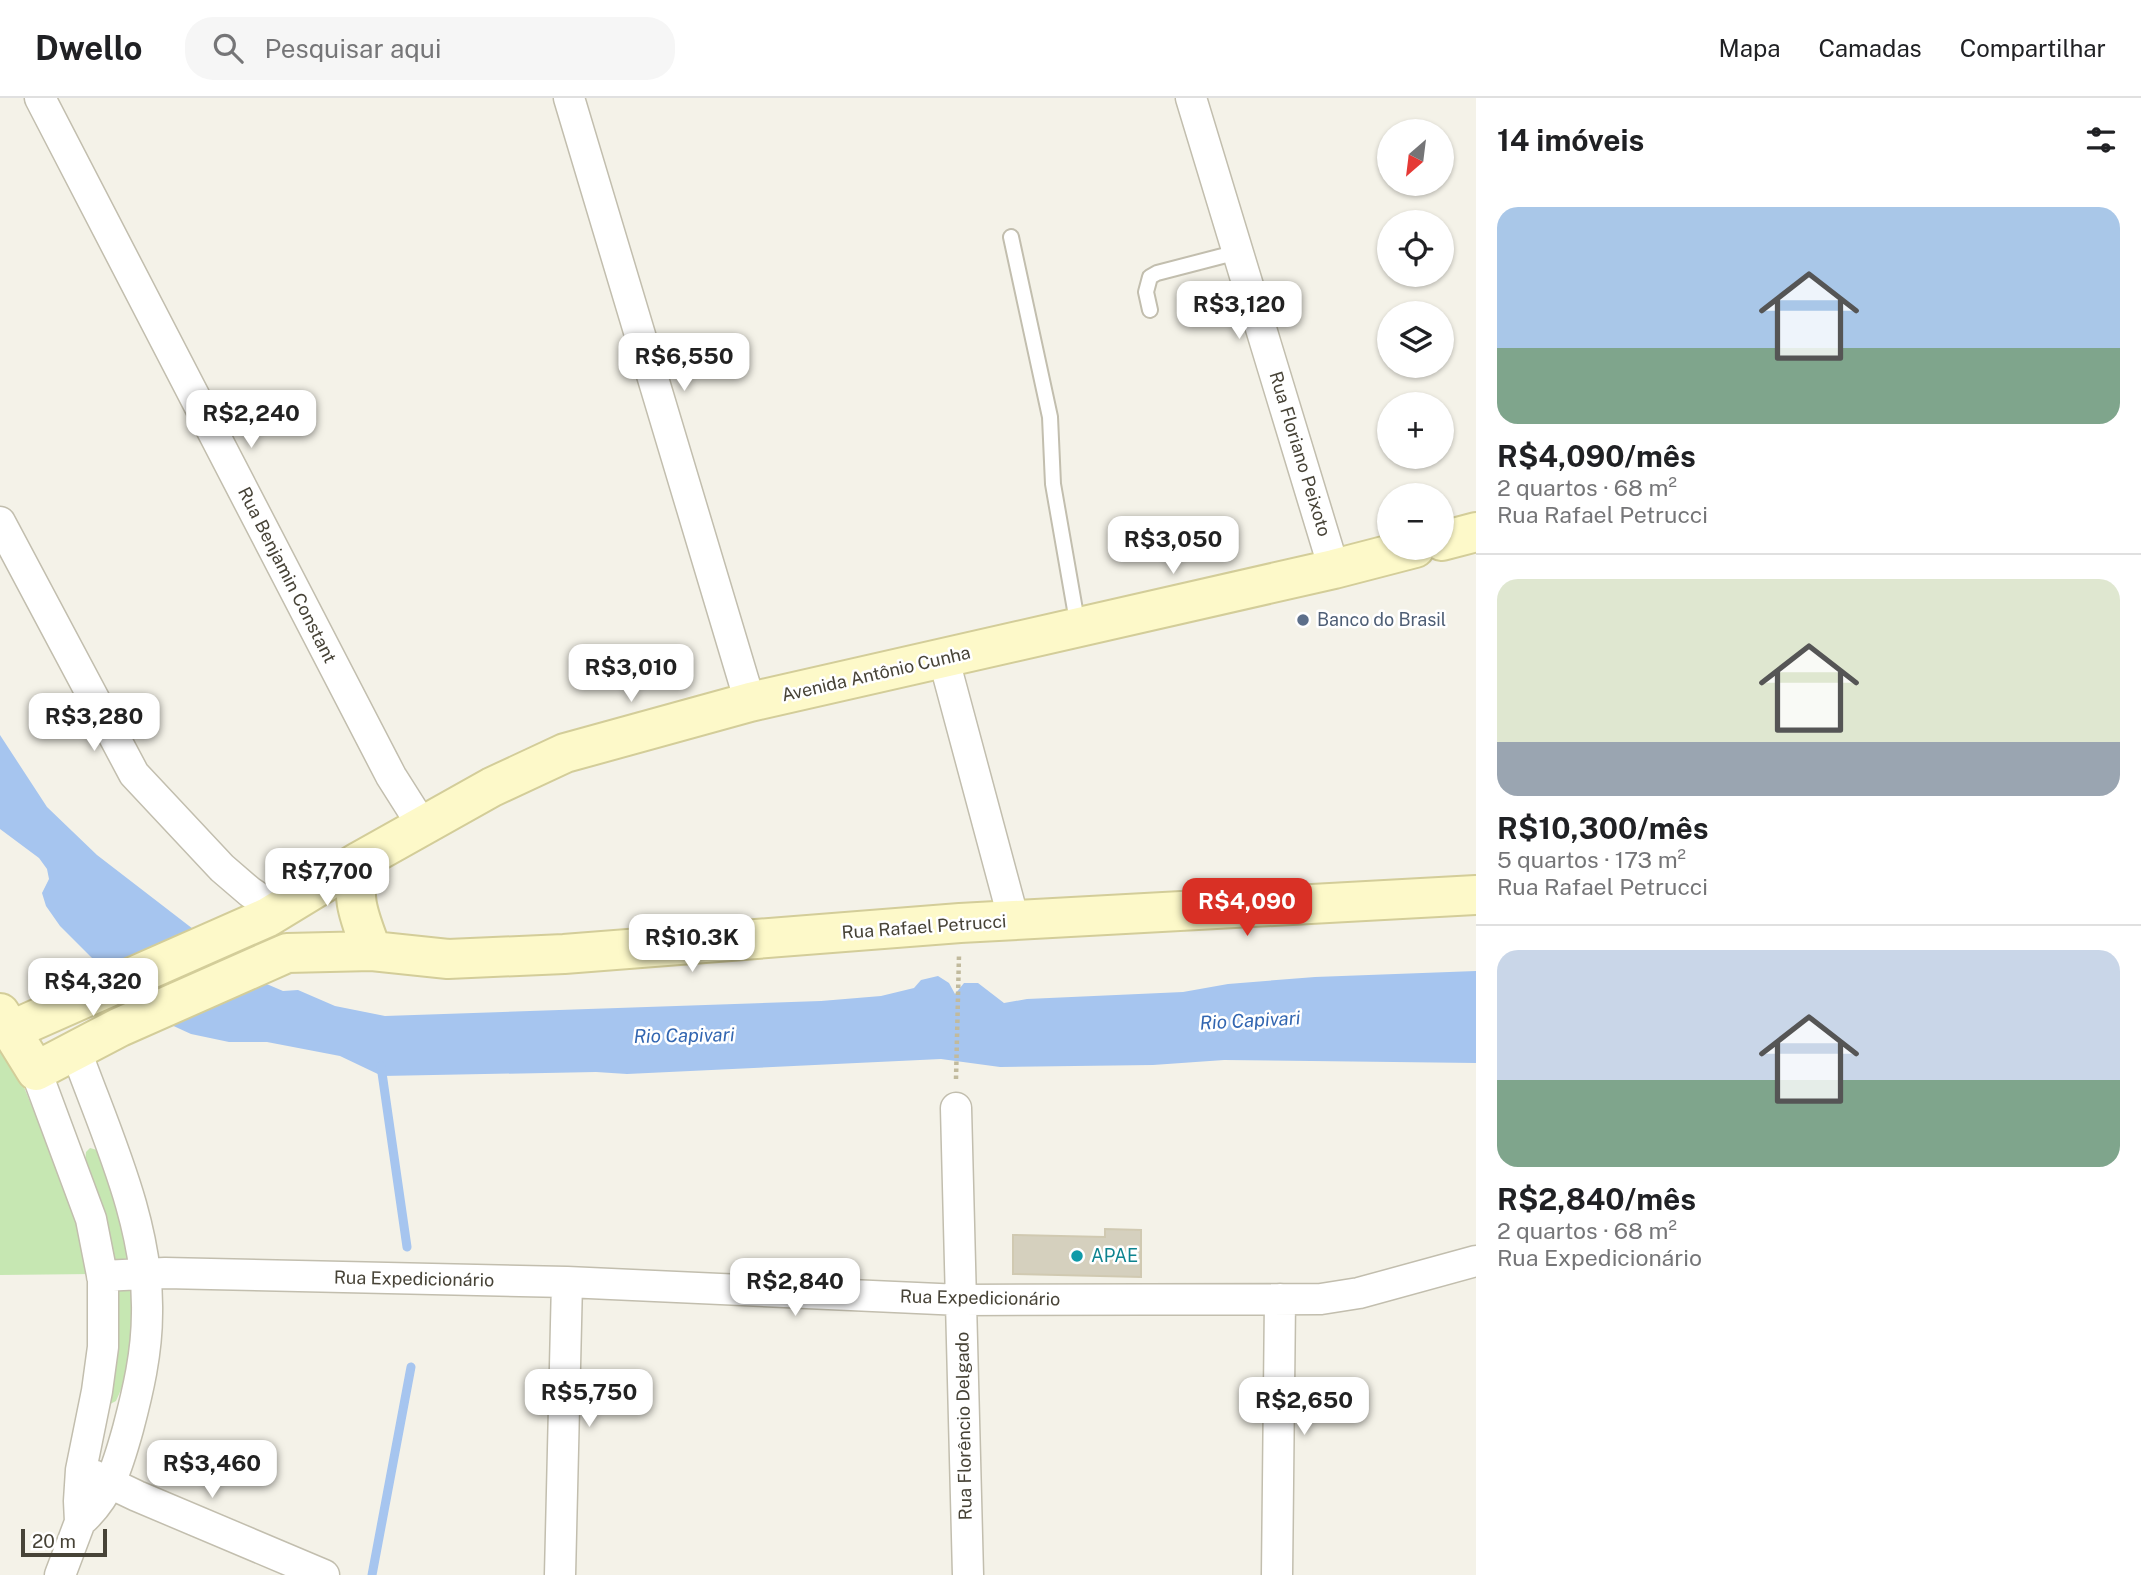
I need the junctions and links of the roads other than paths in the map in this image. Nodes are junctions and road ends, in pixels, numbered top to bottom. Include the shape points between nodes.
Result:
1 (40, 98) edge
2 (569, 98) edge
3 (1192, 98) edge
4 (1011, 237) dead end
5 (1238, 252) junction
6 (1150, 310) dead end
7 (0, 522) edge
8 (1476, 532) edge
9 (1454, 538) edge
10 (1377, 558) edge
11 (1334, 569) junction
12 (1078, 628) junction
13 (944, 660) junction
14 (750, 702) junction
15 (422, 825) junction
16 (360, 861) junction
17 (1476, 895) edge
18 (273, 914) junction
19 (1014, 921) junction
20 (372, 951) junction
21 (0, 988) edge
22 (57, 1011) junction
23 (6, 1021) edge
24 (76, 1051) junction
25 (36, 1071) junction
26 (956, 1108) road end
27 (1476, 1261) edge
28 (145, 1275) junction
29 (103, 1276) junction
30 (567, 1282) junction
31 (1280, 1299) junction
32 (961, 1300) junction
33 (81, 1470) junction
34 (111, 1483) junction
35 (80, 1522) junction
36 (60, 1575) edge
37 (324, 1575) edge
38 (560, 1575) edge
39 (968, 1575) edge
40 (1277, 1575) edge

1 - 15 street, Rua Benjamin Constant via 385,764
2 - 14 street
3 - 5 street, Rua Floriano Peixoto
4 - 12 lane via 1050,417 1053,484
5 - 6 lane via 1150,277 1146,292
5 - 11 street, Rua Floriano Peixoto
7 - 18 street via 134,774 222,868
8 - 9 street
10 - 11 street, Avenida Antônio Cunha
11 - 12 street, Avenida Antônio Cunha
12 - 13 street, Avenida Antônio Cunha
13 - 14 street, Avenida Antônio Cunha
13 - 19 street
14 - 15 street, Avenida Antônio Cunha via 565,754
15 - 16 street, Avenida Antônio Cunha
16 - 18 street, Avenida Antônio Cunha
16 - 20 street via 355,891
17 - 19 street, Rua Rafael Petrucci
18 - 22 street, Avenida Antônio Cunha
19 - 20 street, Rua Rafael Petrucci via 564,954 448,959
20 - 24 street, Rua Rafael Petrucci via 287,953
21 - 22 street
22 - 23 street, Avenida Antônio Cunha
22 - 24 street
23 - 25 street
24 - 25 street
24 - 28 street via 132,1205
25 - 29 street via 90,1219
26 - 32 street, Rua Florêncio Delgado
27 - 31 street, Rua Expedicionário via 1359,1293
28 - 29 street, Rua Expedicionário
28 - 30 street, Rua Expedicionário
28 - 34 street via 143,1368
29 - 33 street via 103,1347
30 - 32 street, Rua Expedicionário
30 - 38 street
31 - 32 street, Rua Expedicionário
31 - 40 street
32 - 39 street, Rua Florêncio Delgado
33 - 34 street
33 - 35 street
34 - 35 street via 97,1507
34 - 37 street
35 - 36 street

